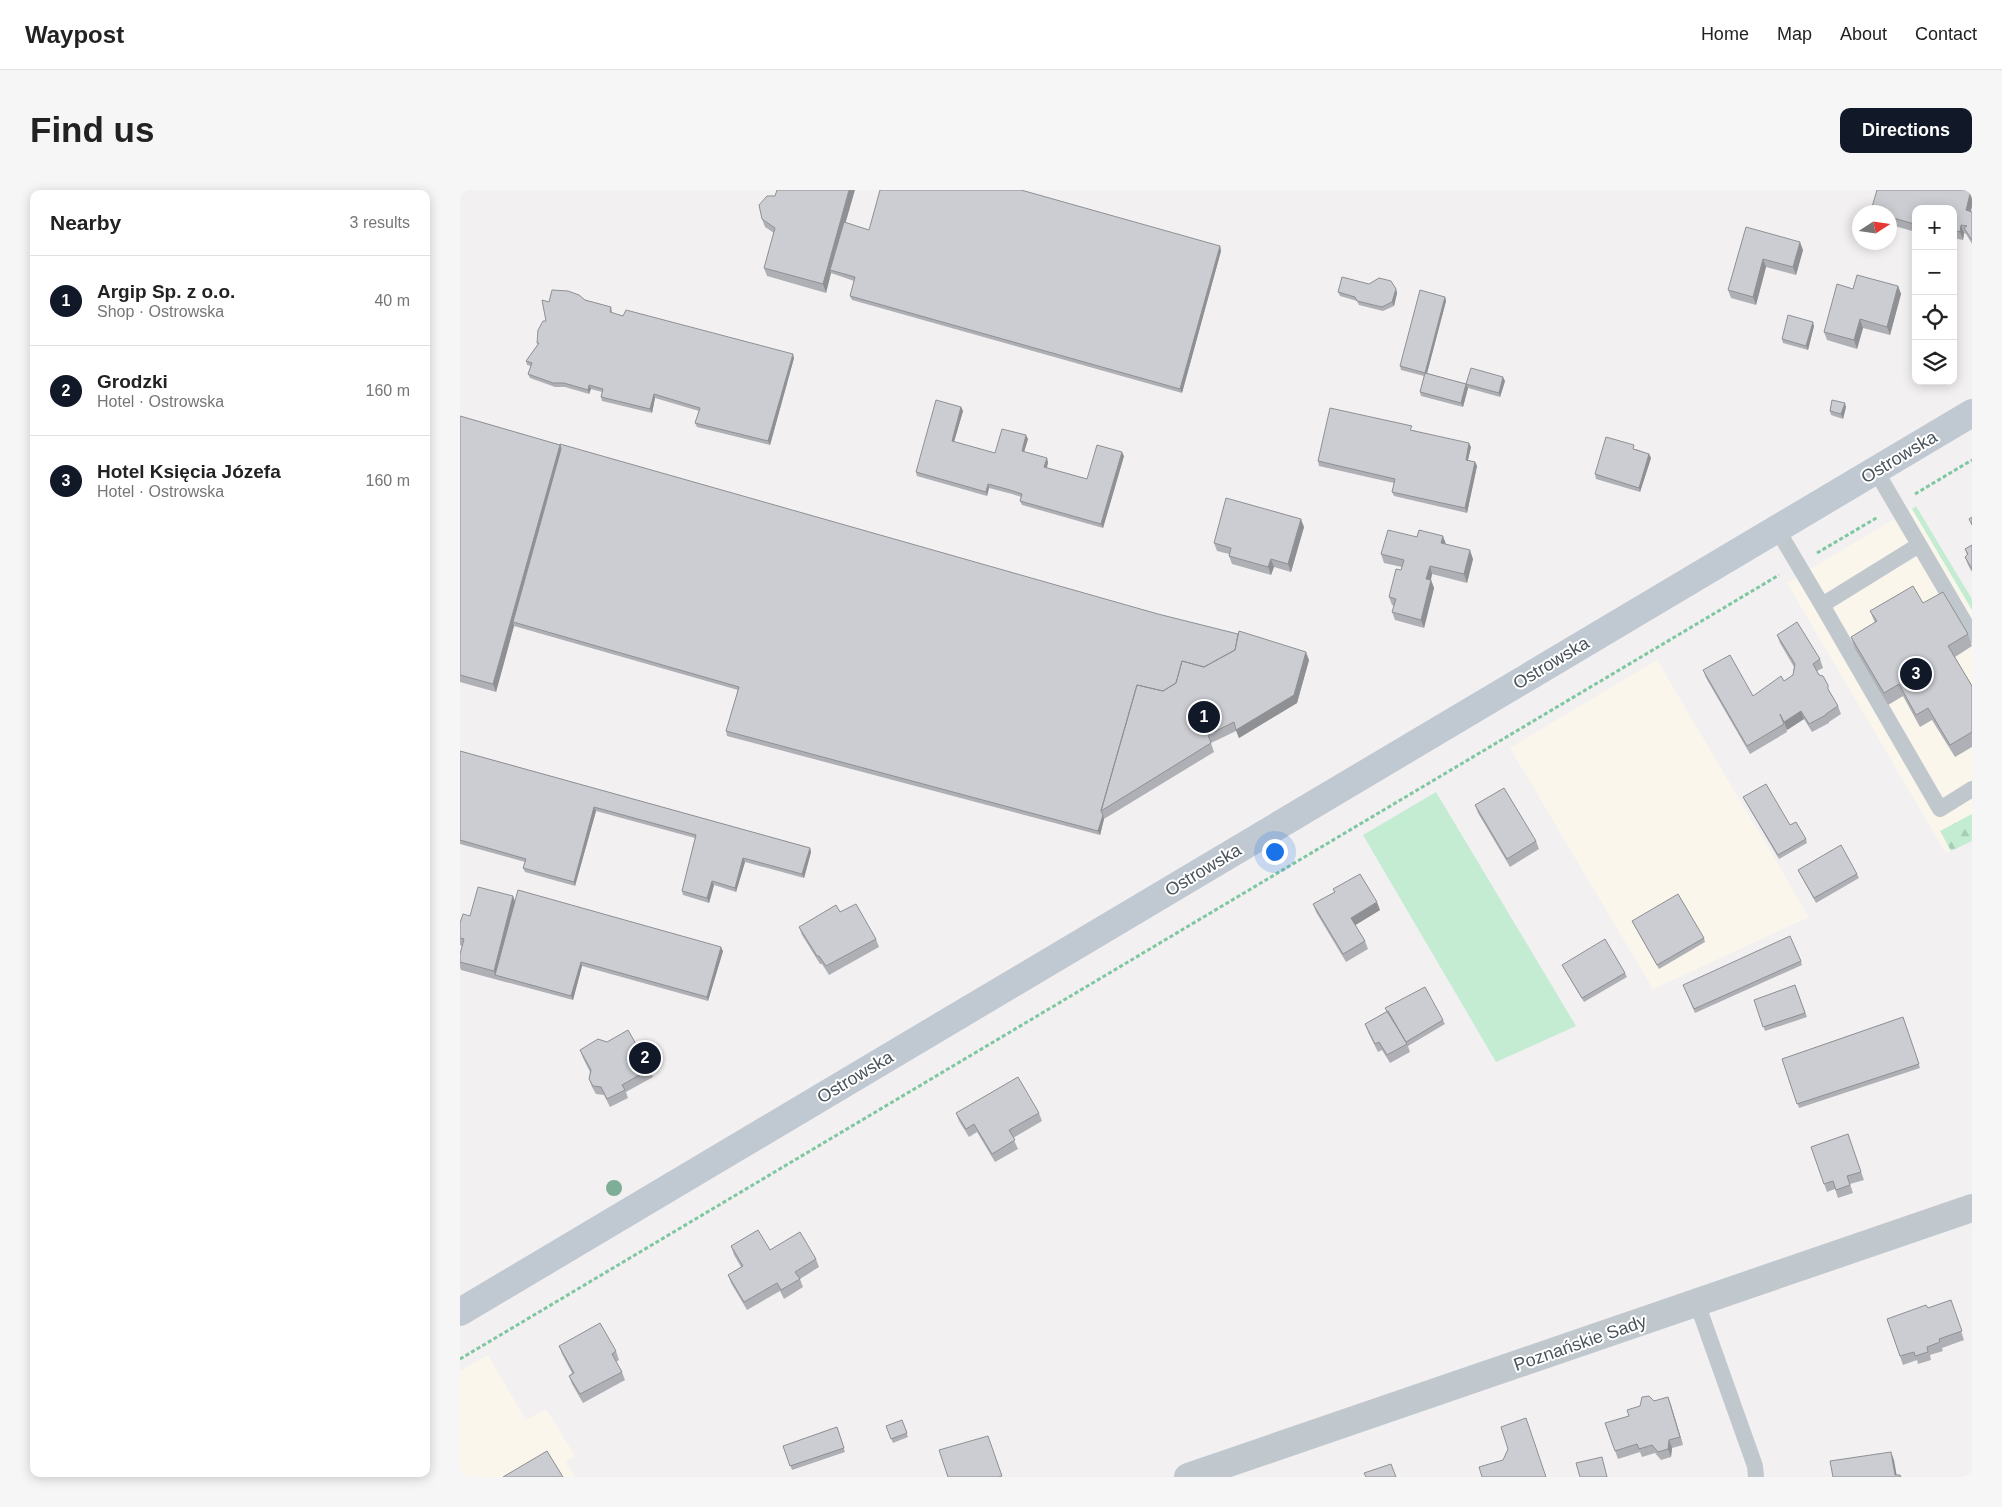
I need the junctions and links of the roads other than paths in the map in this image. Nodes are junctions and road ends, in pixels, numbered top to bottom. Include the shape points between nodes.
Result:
1 (1972, 414) edge
2 (1876, 471) junction
3 (1777, 529) junction
4 (1919, 545) junction
5 (1822, 604) junction
6 (1972, 635) edge
7 (1972, 789) edge
8 (1972, 1208) edge
9 (1697, 1303) junction
10 (460, 1312) edge
11 (1188, 1477) edge
12 (1756, 1477) edge

1 - 2 street, Ostrowska
2 - 3 street, Ostrowska
2 - 4 lane
3 - 5 lane
3 - 10 street, Ostrowska
4 - 5 lane
4 - 6 lane
5 - 7 lane via 1940,809
8 - 9 street, Poznańskie Sady
9 - 11 street, Poznańskie Sady
9 - 12 lane via 1755,1466

